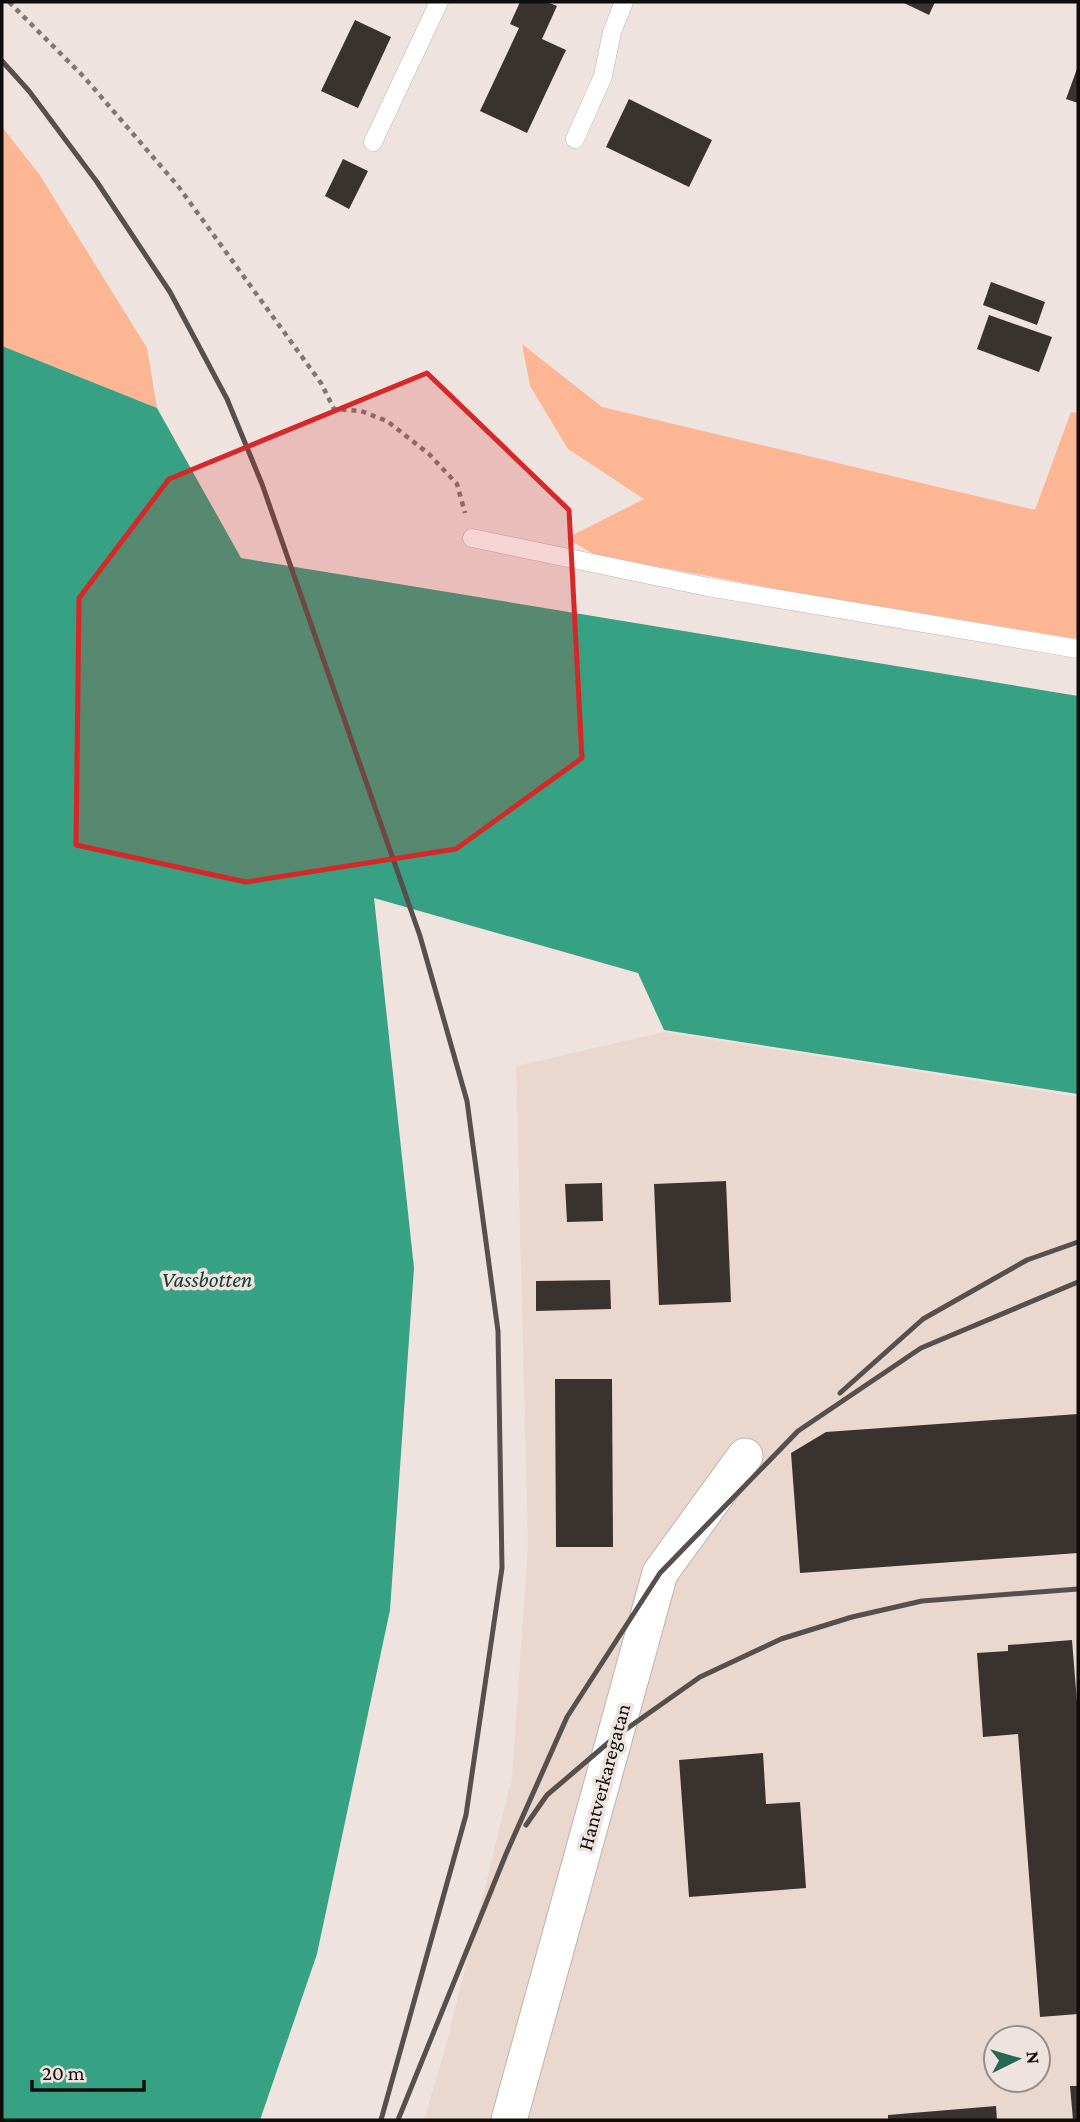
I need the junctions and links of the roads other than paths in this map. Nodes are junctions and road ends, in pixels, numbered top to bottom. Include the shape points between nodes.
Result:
1 (439, 2) edge
2 (624, 2) edge
3 (575, 139) dead end
4 (373, 142) dead end
5 (472, 538) road end
6 (1078, 649) edge
7 (746, 1456) dead end
8 (509, 2120) edge

1 - 4 lane
2 - 3 lane via 603,76
5 - 6 lane via 708,587
7 - 8 street, Hantverkaregatan via 660,1573

